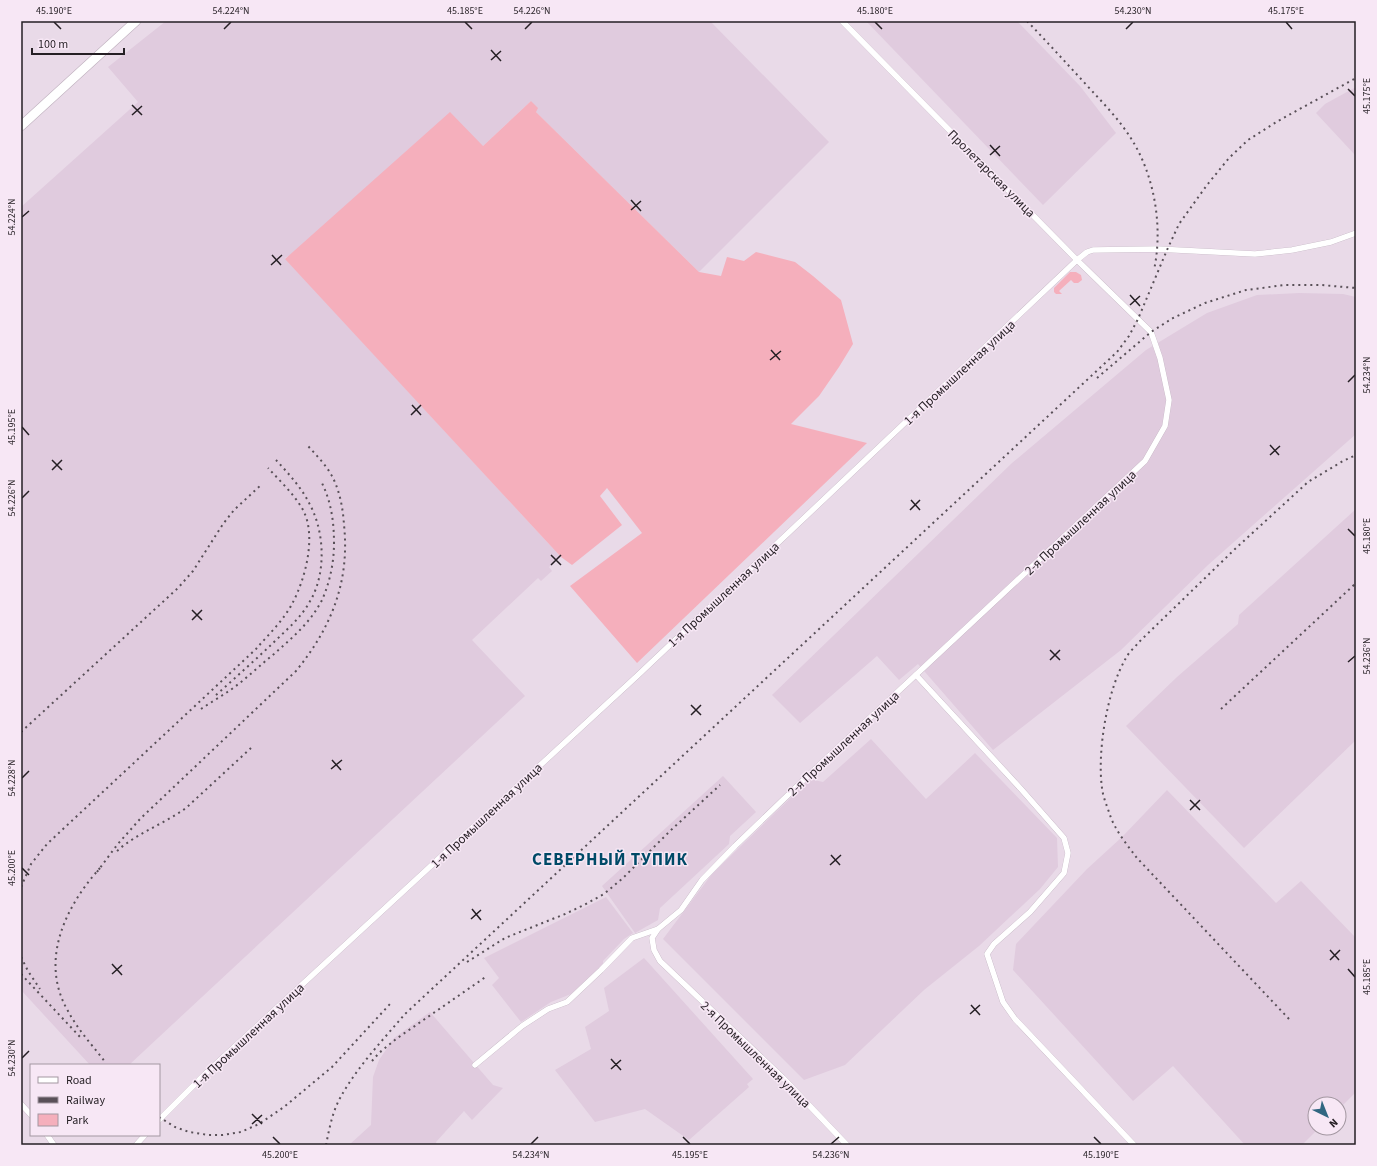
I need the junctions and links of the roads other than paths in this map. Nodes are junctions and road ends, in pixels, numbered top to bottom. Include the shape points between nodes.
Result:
1 (136, 21) edge
2 (842, 21) edge
3 (21, 126) edge
4 (1356, 232) edge
5 (1077, 260) junction
6 (1144, 324) joint
7 (916, 675) junction
8 (658, 929) junction
9 (475, 1064) dead end
10 (21, 1104) edge
11 (30, 1114) edge
12 (160, 1119) edge
13 (48, 1136) edge
14 (144, 1136) edge
15 (54, 1145) edge
16 (136, 1145) edge
17 (847, 1145) edge
18 (1134, 1145) edge

1 - 3 main road
2 - 5 street, Пролетарская улица
4 - 5 street, 1-я Промышленная улица via 1331,242 1255,254 1157,249 1093,250
5 - 6 street, Пролетарская улица
5 - 12 street, 1-я Промышленная улица via 637,676 205,1074
6 - 7 street, 2-я Промышленная улица via 1151,332 1160,358 1169,400 1165,426 1145,461
7 - 8 street, 2-я Промышленная улица via 735,846 702,880 680,910
7 - 18 street via 1064,838 1068,853 1064,873 1030,912 994,944 987,954 1003,1002 1015,1019
8 - 9 street via 632,938 567,1002 548,1009 522,1026
8 - 17 street, 2-я Промышленная улица via 652,938 654,950 660,961 783,1078
10 - 11 street
13 - 15 street
14 - 16 street

